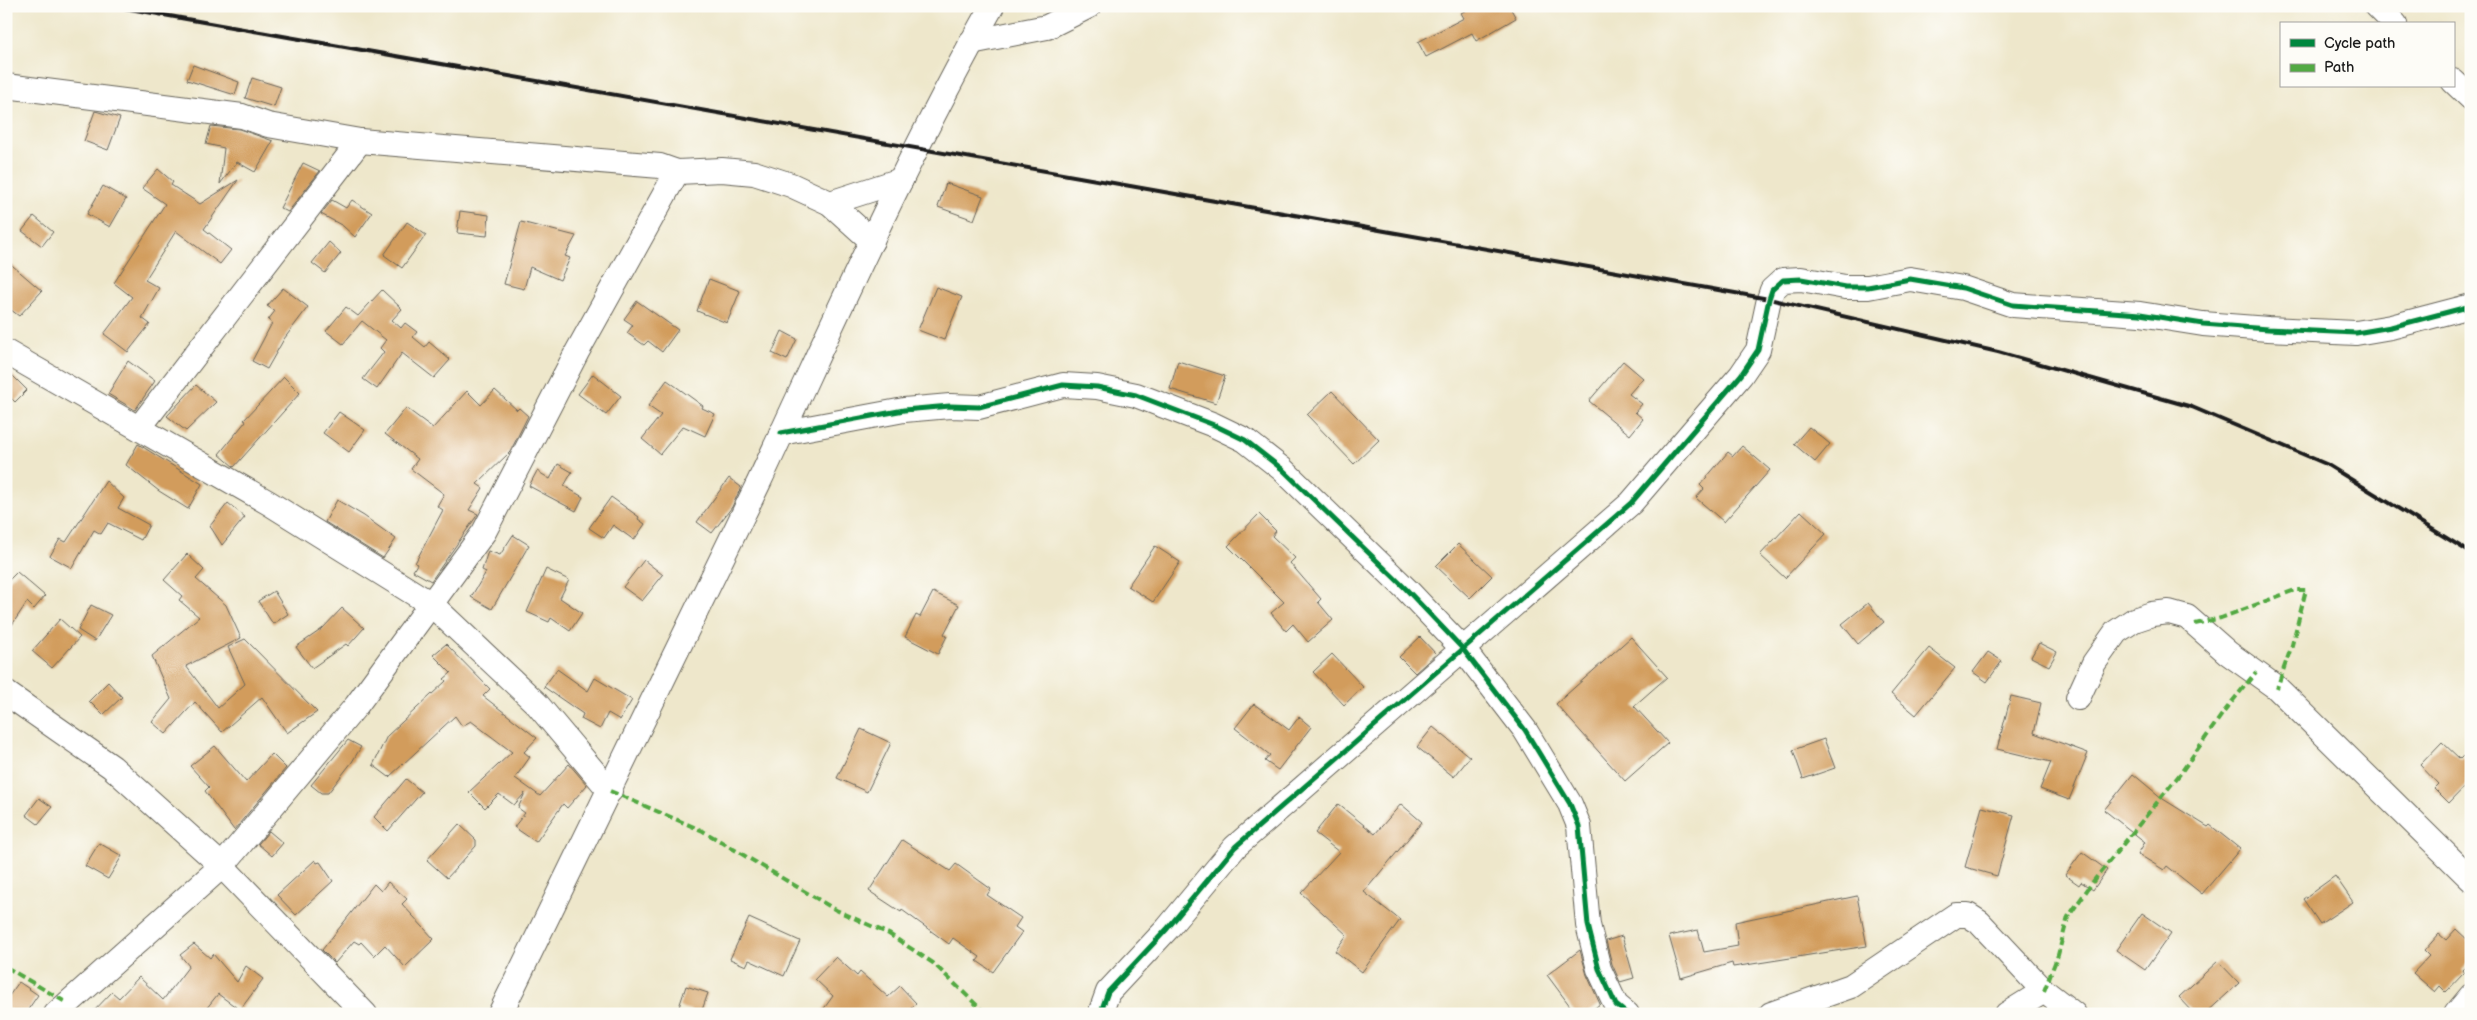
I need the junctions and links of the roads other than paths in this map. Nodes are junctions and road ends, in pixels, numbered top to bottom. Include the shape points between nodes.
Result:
1 (992, 6) edge
2 (1089, 6) edge
3 (2377, 6) edge
4 (2393, 22) edge
5 (971, 42) junction
6 (2454, 82) edge
7 (6, 86) edge
8 (2471, 98) edge
9 (360, 142) junction
10 (677, 172) junction
11 (901, 180) junction
12 (830, 203) junction
13 (872, 241) junction
14 (2471, 306) edge
15 (6, 352) edge
16 (139, 428) junction
17 (782, 433) junction
18 (431, 604) junction
19 (1462, 648) junction
20 (6, 693) edge
21 (2078, 698) dead end
22 (610, 791) junction
23 (222, 866) junction
24 (2471, 879) edge
25 (2044, 991) junction
26 (2471, 996) edge
27 (355, 1010) edge
28 (56, 1014) edge
29 (500, 1014) edge
30 (1100, 1014) edge
31 (1627, 1014) edge
32 (1771, 1014) edge
33 (2007, 1014) edge
34 (2074, 1014) edge
35 (2456, 1014) edge

1 - 5 street
2 - 5 street via 1047,27
3 - 4 street
5 - 11 street
6 - 8 street
7 - 9 street via 242,116 268,126
9 - 10 street via 660,166
9 - 16 street
10 - 12 street via 722,170 754,173
10 - 18 street via 577,352 484,532
11 - 12 street
11 - 13 street
12 - 13 street
13 - 17 street
14 - 19 street via 2356,333 2268,330 2140,314 2013,305 1954,286 1910,279 1860,287 1801,279 1784,280 1772,290 1758,350 1741,375 1631,503
15 - 16 street
16 - 18 street via 269,503
17 - 19 street via 904,410 950,406 979,408 1063,385 1136,395 1245,440 1274,463 1406,589
17 - 22 street
18 - 22 street via 537,704
18 - 23 street via 356,706
19 - 30 street via 1235,848 1167,929 1108,992
19 - 31 street via 1525,730 1570,804 1579,826 1588,925 1599,969 1616,1005
20 - 23 street via 112,767
21 - 24 street via 2094,663 2116,632 2134,620 2152,614 2168,612 2187,617 2228,653 2277,688
22 - 29 street
23 - 27 street
23 - 28 street
25 - 32 street via 1979,922 1968,914 1956,915 1851,986
25 - 33 street
25 - 34 street
26 - 35 street

